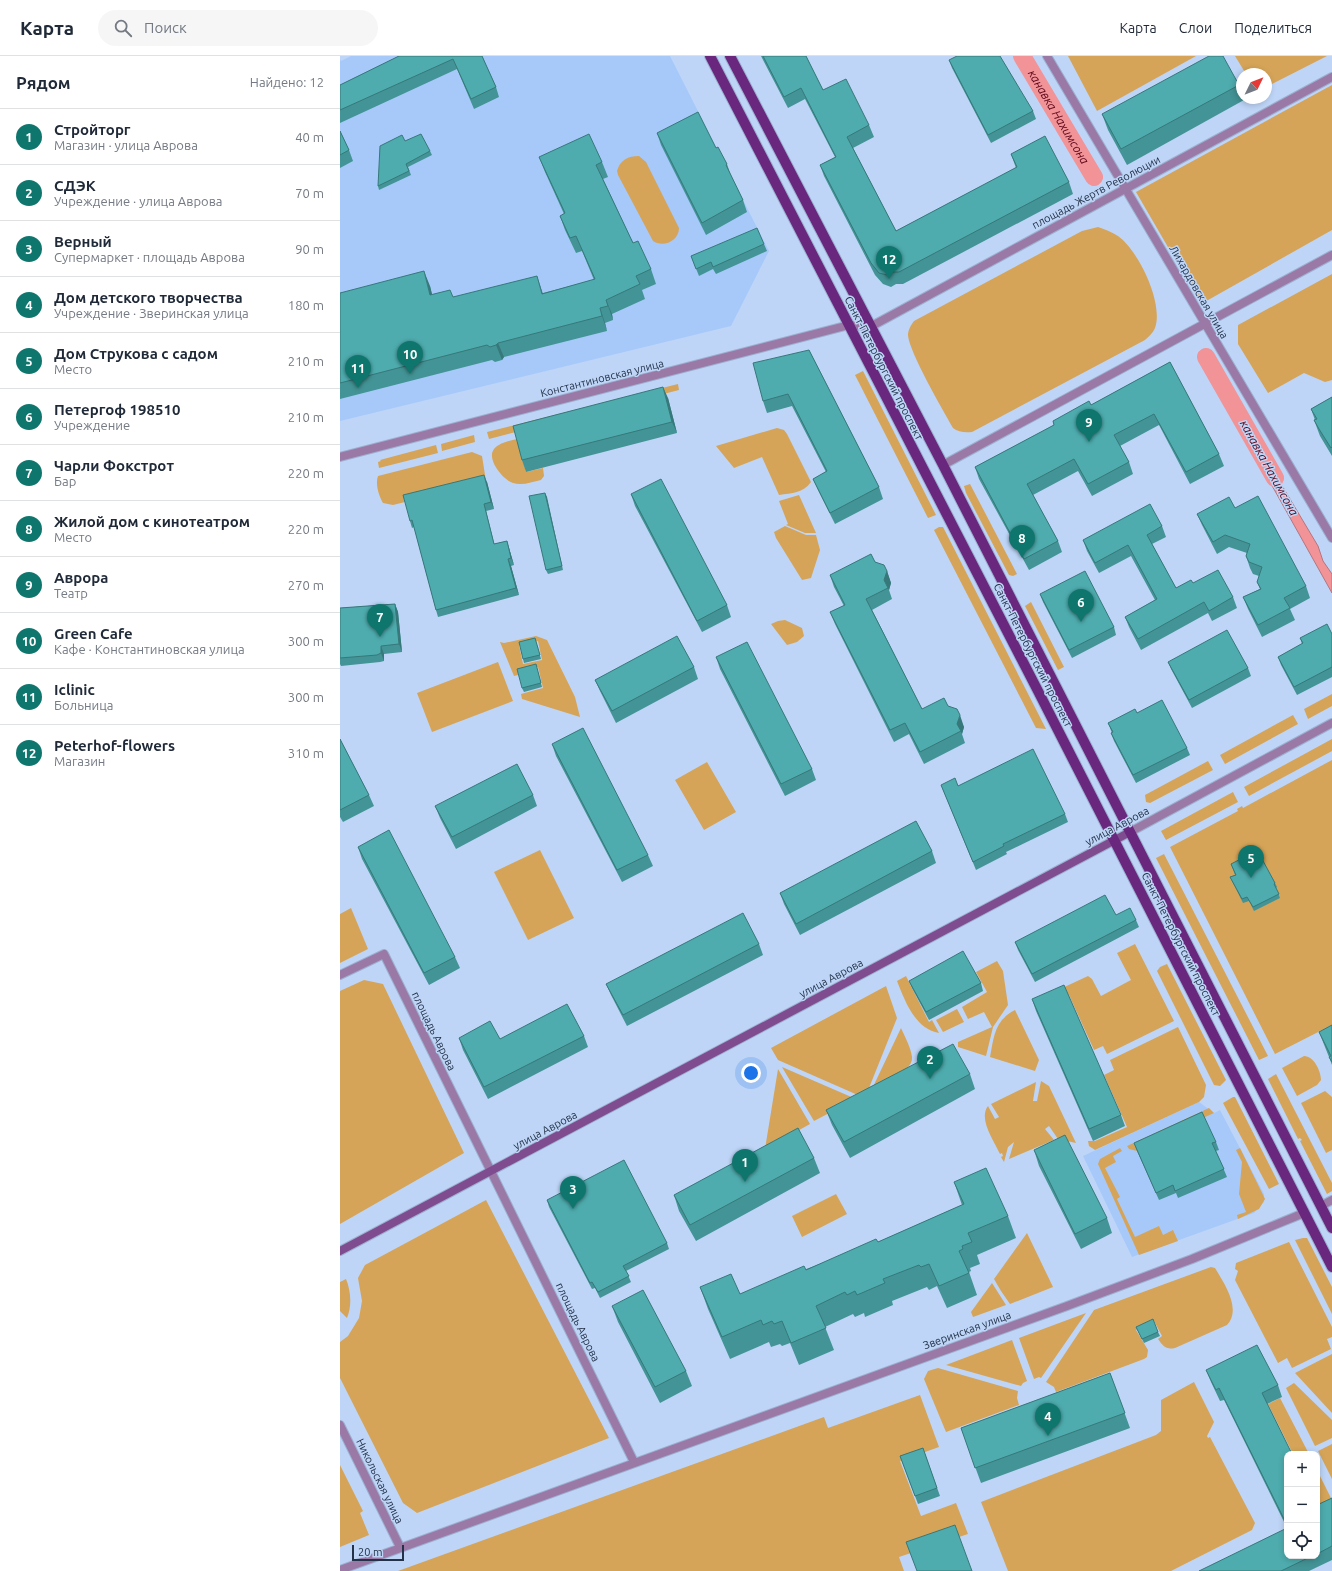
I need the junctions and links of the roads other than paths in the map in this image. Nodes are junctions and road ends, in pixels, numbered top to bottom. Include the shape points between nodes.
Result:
1 (710, 56) edge
2 (730, 56) edge
3 (1047, 56) edge
4 (1332, 77) edge
5 (1125, 189) junction
6 (1332, 255) edge
7 (1206, 324) junction
8 (849, 325) junction
9 (870, 326) junction
10 (340, 457) edge
11 (943, 465) junction
12 (1332, 538) edge
13 (1332, 723) edge
14 (1130, 832) junction
15 (1114, 840) junction
16 (340, 975) edge
17 (491, 1171) junction
18 (1332, 1200) edge
19 (1321, 1206) junction
20 (1304, 1213) junction
21 (1332, 1228) edge
22 (340, 1251) edge
23 (1332, 1267) edge
24 (340, 1425) edge
25 (634, 1462) junction
26 (400, 1547) junction
27 (340, 1570) edge

1 - 8 main road, Санкт-Петербургский проспект
2 - 9 main road, Санкт-Петербургский проспект
3 - 5 street, Лихардовская улица
4 - 5 street, площадь Жертв Революции
5 - 7 street, Лихардовская улица
5 - 9 street, площадь Жертв Революции
6 - 7 street
7 - 11 street
7 - 12 street, Лихардовская улица
8 - 9 street, Константиновская улица
8 - 10 street, Константиновская улица
8 - 15 main road, Санкт-Петербургский проспект
9 - 11 main road, Санкт-Петербургский проспект
11 - 14 main road, Санкт-Петербургский проспект
13 - 14 street, улица Аврова
14 - 15 street, улица Аврова
14 - 19 main road, Санкт-Петербургский проспект
15 - 17 street, улица Аврова
15 - 20 main road, Санкт-Петербургский проспект
16 - 17 street, площадь Аврова via 384,954
17 - 22 street, улица Аврова
17 - 25 street, площадь Аврова
18 - 19 street
19 - 21 main road, Санкт-Петербургский проспект
20 - 23 main road, Санкт-Петербургский проспект
20 - 25 street, Зверинская улица via 1124,1285
24 - 26 street, Никольская улица
25 - 26 street
26 - 27 street

